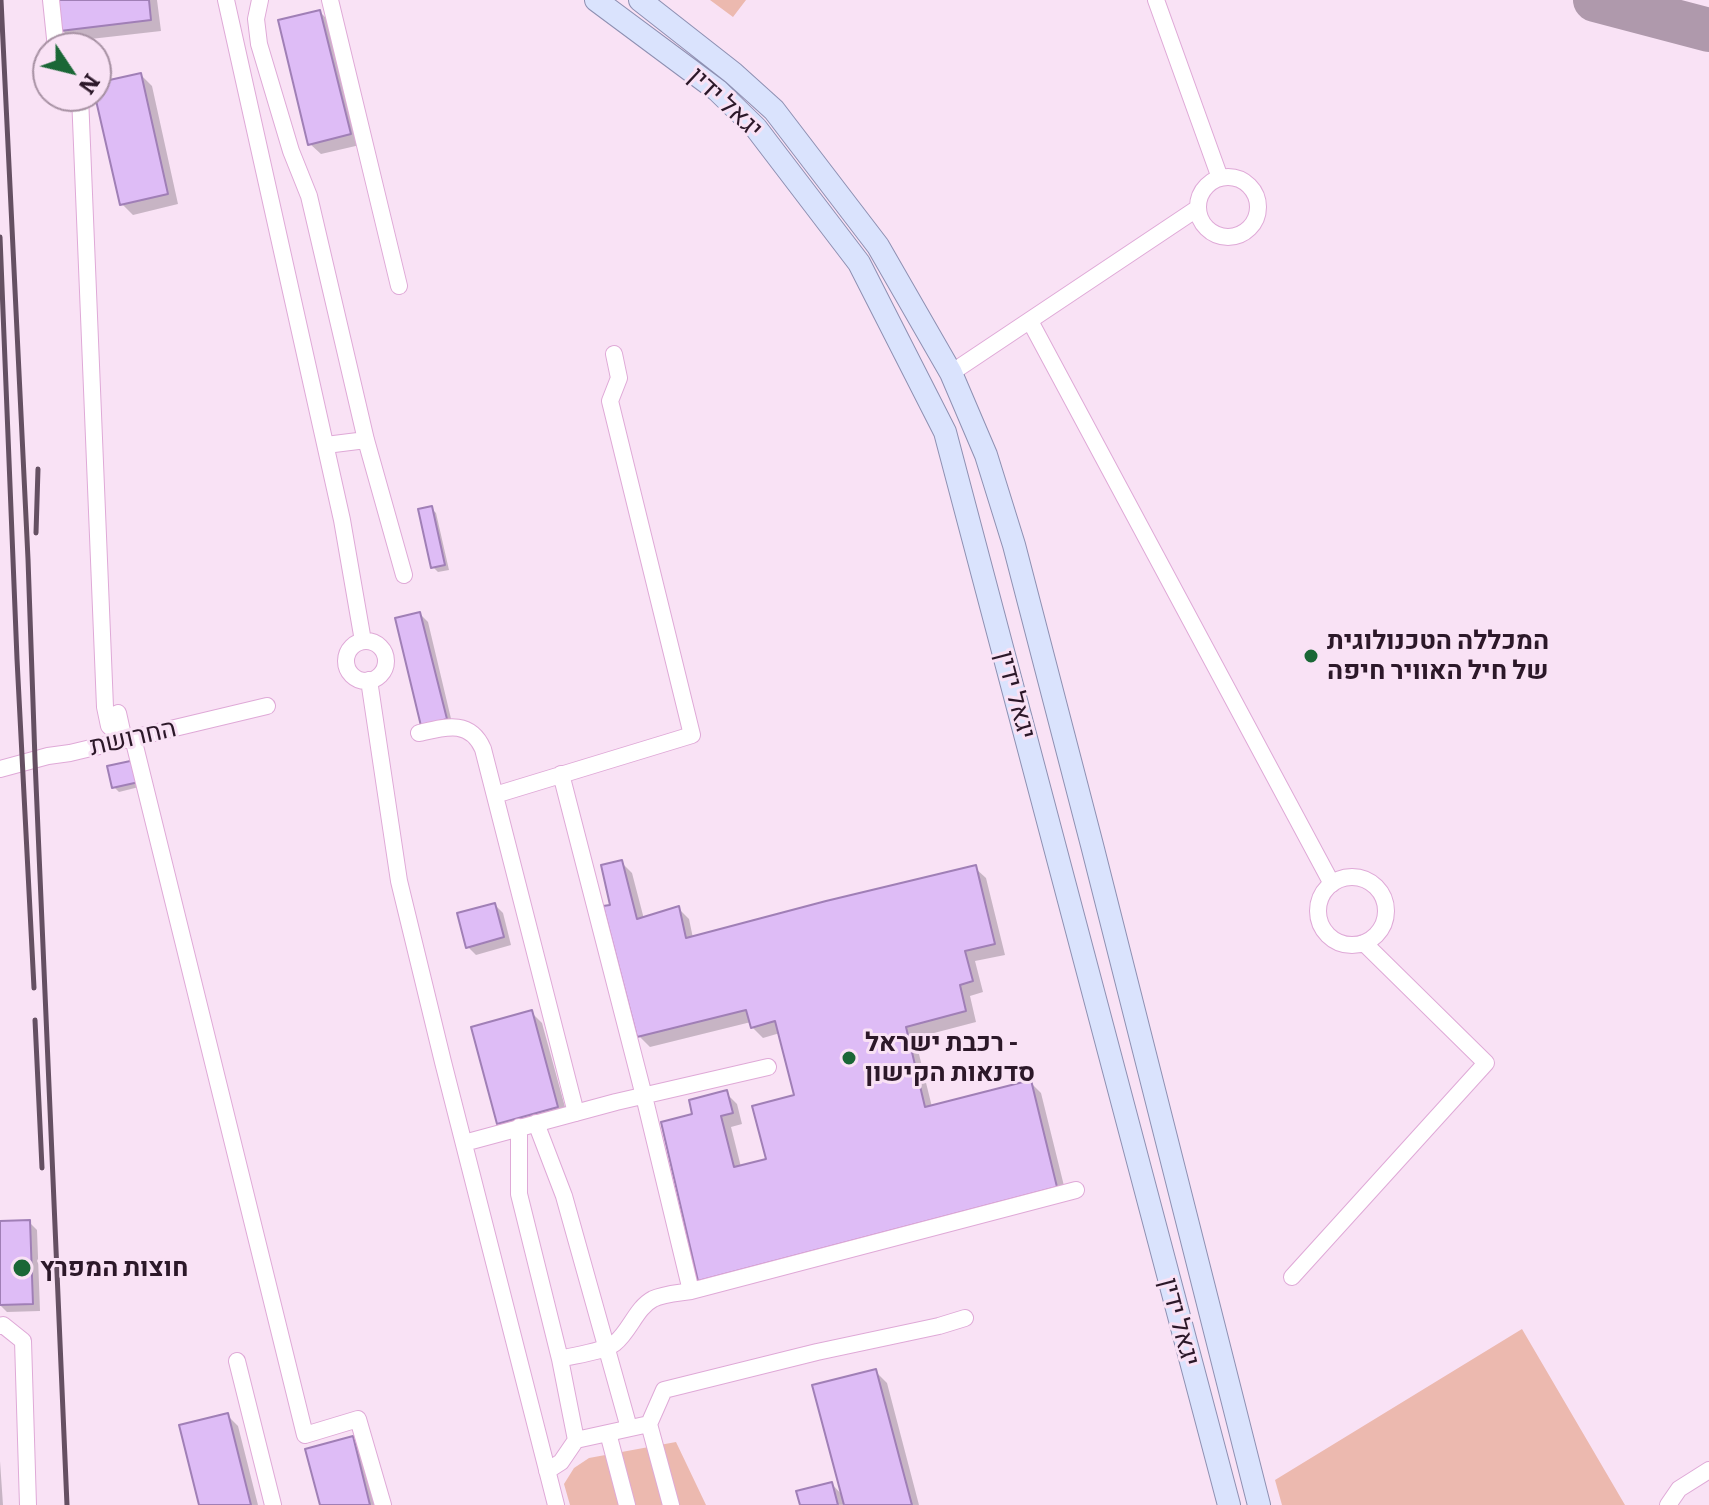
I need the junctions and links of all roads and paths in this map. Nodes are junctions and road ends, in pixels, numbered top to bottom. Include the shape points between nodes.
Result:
1 (51, 0) edge
2 (226, 0) edge
3 (260, 0) edge
4 (330, 0) edge
5 (596, 0) edge
6 (640, 0) edge
7 (1156, 0) edge
8 (54, 32) edge
9 (81, 112) edge
10 (1220, 178) junction
11 (1198, 208) junction
12 (399, 286) dead end
13 (1030, 321) junction
14 (614, 354) dead end
15 (951, 373) junction
16 (366, 440) junction
17 (326, 445) junction
18 (404, 575) dead end
19 (363, 641) junction
20 (369, 680) junction
21 (267, 706) dead end
22 (118, 713) dead end
23 (419, 733) dead end
24 (129, 739) junction
25 (0, 769) edge
26 (561, 774) junction
27 (495, 795) junction
28 (1332, 884) junction
29 (1364, 943) junction
30 (768, 1067) dead end
31 (644, 1096) junction
32 (576, 1113) junction
33 (536, 1123) junction
34 (519, 1127) junction
35 (464, 1143) junction
36 (1076, 1190) dead end
37 (1292, 1277) dead end
38 (691, 1291) junction
39 (965, 1318) dead end
40 (0, 1326) edge
41 (607, 1347) junction
42 (560, 1359) junction
43 (237, 1361) dead end
44 (649, 1424) junction
45 (629, 1428) junction
46 (608, 1433) junction
47 (576, 1440) junction
48 (1709, 1470) edge
49 (547, 1471) junction
50 (28, 1505) edge
51 (273, 1505) edge
52 (383, 1505) edge
53 (556, 1505) edge
54 (627, 1505) edge
55 (671, 1505) edge
56 (1229, 1505) edge
57 (1259, 1505) edge
58 (1668, 1505) edge

1 - 8 street
2 - 17 street
3 - 16 street via 259,44 309,196
4 - 12 street
5 - 56 main road, יגאל ידין via 717,90 756,128 859,263 945,432
6 - 15 main road, יגאל ידין via 774,110 878,246
7 - 10 street
9 - 24 street via 105,707 109,726
10 - 11 street via 1204,189
10 - 11 street via 1249,184 1259,202 1256,221 1241,235 1221,237 1205,226
11 - 13 street
13 - 15 street
13 - 28 street
14 - 26 street via 619,378 610,401 692,735
15 - 57 main road, יגאל ידין via 986,455 1014,545
16 - 17 street
16 - 18 street
17 - 19 street
19 - 20 street via 349,649 346,664 354,677
19 - 20 street via 378,644 386,657 383,672
20 - 35 street via 399,881
21 - 24 street, החרושת
22 - 24 street
23 - 27 street via 449,726 476,736
24 - 25 street, החרושת
24 - 52 street via 305,1435 358,1419
26 - 27 street
26 - 31 street
27 - 32 street
28 - 29 street via 1320,901 1320,923 1333,940
28 - 29 street via 1365,880 1381,895 1385,917 1374,937
29 - 37 street via 1486,1063
30 - 31 street
31 - 32 street
31 - 38 street
32 - 33 street
33 - 34 street
33 - 41 street via 564,1196
34 - 35 street
34 - 42 street via 519,1194
35 - 49 street
36 - 38 street
38 - 41 street via 642,1307 630,1327
39 - 44 street via 664,1390
40 - 50 street via 23,1341
41 - 42 street
41 - 45 street
42 - 47 street
43 - 51 street
44 - 45 street
44 - 55 street
45 - 46 street
46 - 47 street
46 - 54 street
47 - 49 street via 561,1462
48 - 58 street via 1679,1489
49 - 53 street

